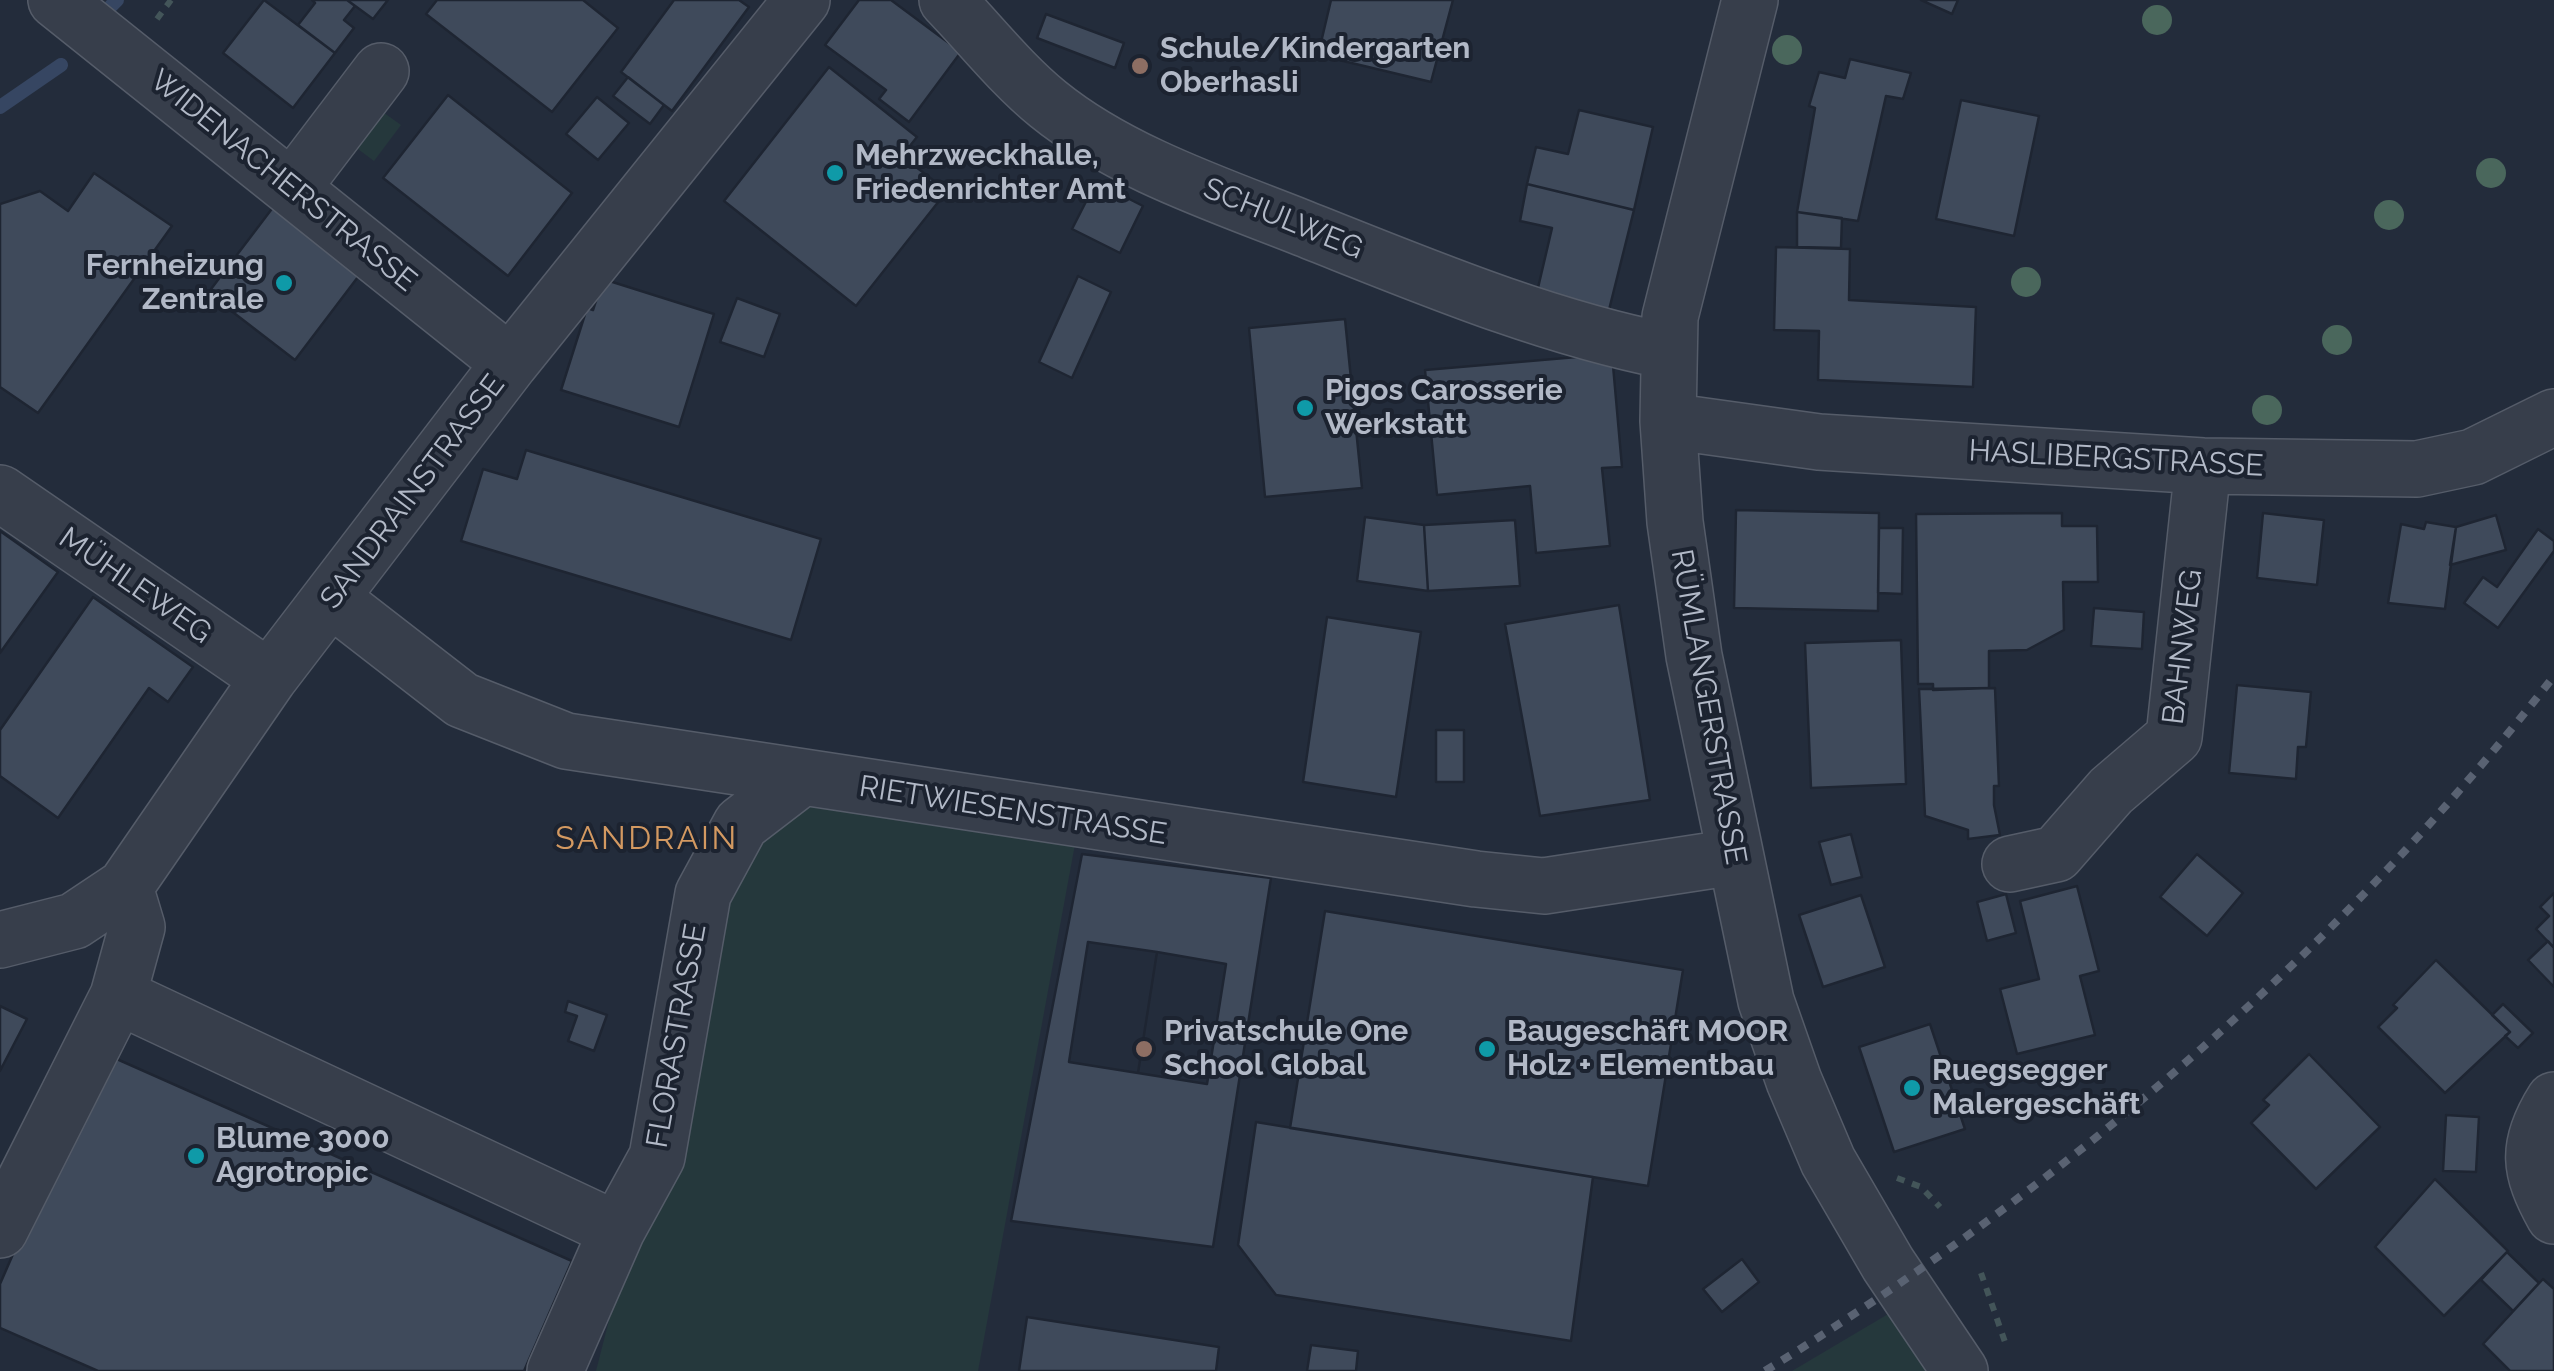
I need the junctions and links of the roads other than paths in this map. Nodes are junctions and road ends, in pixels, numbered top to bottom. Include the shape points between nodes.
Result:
1 (56, 0) edge
2 (802, 0) edge
3 (947, 0) edge
4 (1750, 0) edge
5 (382, 72) dead end
6 (292, 188) junction
7 (1667, 351) junction
8 (510, 363) junction
9 (2554, 416) edge
10 (1668, 421) junction
11 (2203, 466) junction
12 (0, 493) edge
13 (333, 600) junction
14 (269, 678) junction
15 (801, 778) junction
16 (1734, 858) junction
17 (2010, 864) dead end
18 (125, 887) junction
19 (0, 940) edge
20 (118, 996) junction
21 (2554, 1100) edge
22 (2554, 1216) edge
23 (0, 1230) edge
24 (618, 1230) junction
25 (1984, 1363) edge
26 (555, 1371) edge

1 - 6 street, WIDENACHERSTRASSE
2 - 8 street, SANDRAINSTRASSE
3 - 7 street, SCHULWEG via 1047,103 1106,143 1442,283
4 - 7 street, RÜMLANGERSTRASSE
5 - 6 street
6 - 8 street, WIDENACHERSTRASSE
7 - 10 street, RÜMLANGERSTRASSE
8 - 13 street, SANDRAINSTRASSE
9 - 11 street, HASLIBERGSTRASSE via 2473,457 2417,469
10 - 11 street, HASLIBERGSTRASSE via 1820,442
10 - 16 street, RÜMLANGERSTRASSE via 1694,656
11 - 17 street, BAHNWEG via 2174,737 2111,791 2056,854
12 - 14 street, MÜHLEWEG
13 - 14 street, SANDRAINSTRASSE
13 - 15 street, RIETWIESENSTRASSE via 462,700 566,741
14 - 18 street, SANDRAINSTRASSE
15 - 16 street, RIETWIESENSTRASSE via 1544,886
15 - 24 street, FLORASTRASSE via 740,824 703,894 657,1157
16 - 25 street, RÜMLANGERSTRASSE via 1766,1002 1828,1161 1888,1264
18 - 19 street, SANDRAINSTRASSE via 74,920
18 - 20 street via 137,927
20 - 23 street
20 - 24 street
21 - 22 street via 2534,1144 2534,1180
24 - 26 street, FLORASTRASSE

